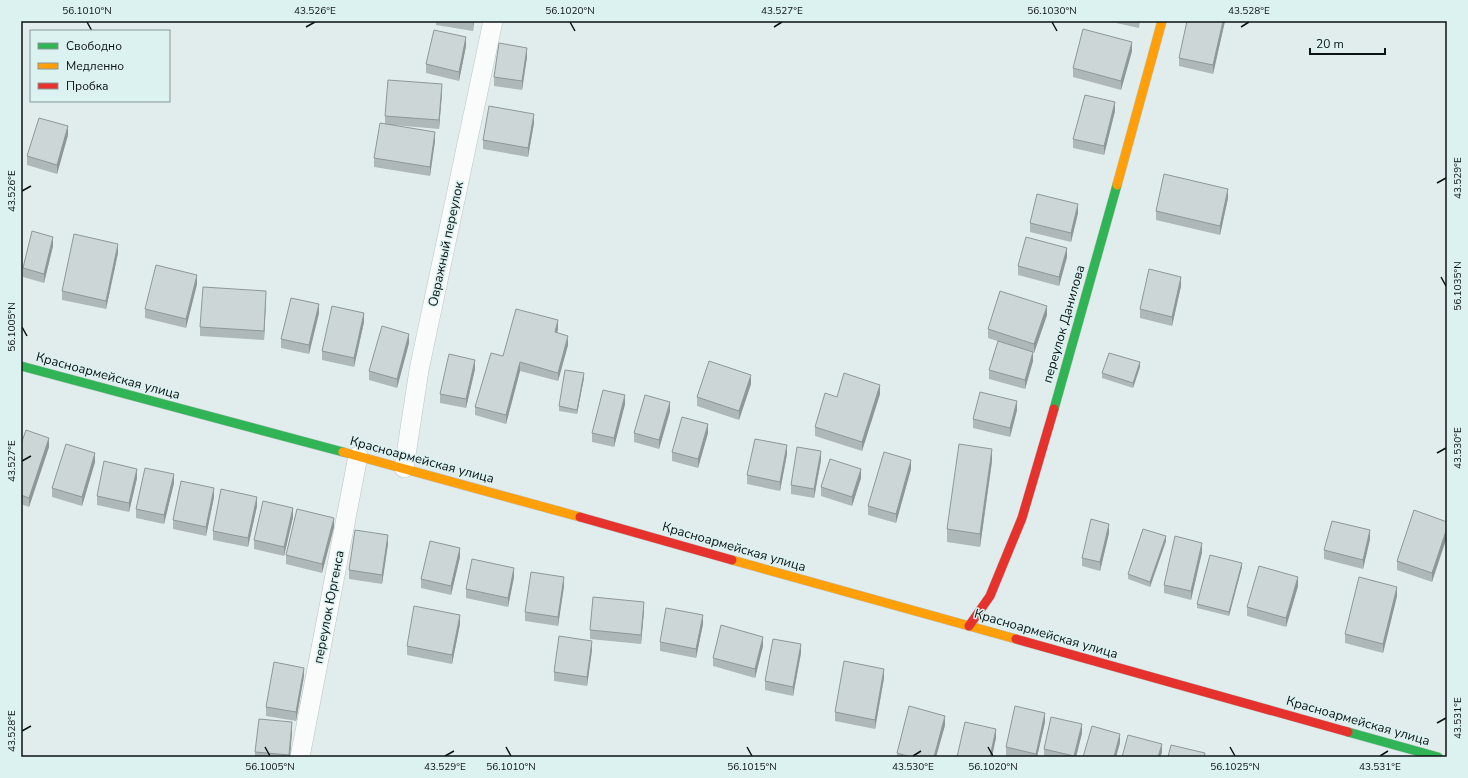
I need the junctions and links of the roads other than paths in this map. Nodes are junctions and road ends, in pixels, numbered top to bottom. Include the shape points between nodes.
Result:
1 (493, 21) edge
2 (1162, 21) edge
3 (21, 366) edge
4 (358, 456) junction
5 (404, 468) junction
6 (969, 626) junction
7 (300, 757) edge
8 (1438, 757) edge

1 - 5 street, Овражный переулок via 418,370
2 - 6 street, переулок Данилова via 1022,518 990,596
3 - 4 street, Красноармейская улица
4 - 5 street, Красноармейская улица
4 - 7 street, переулок Юргенса
5 - 6 street, Красноармейская улица
6 - 8 street, Красноармейская улица

